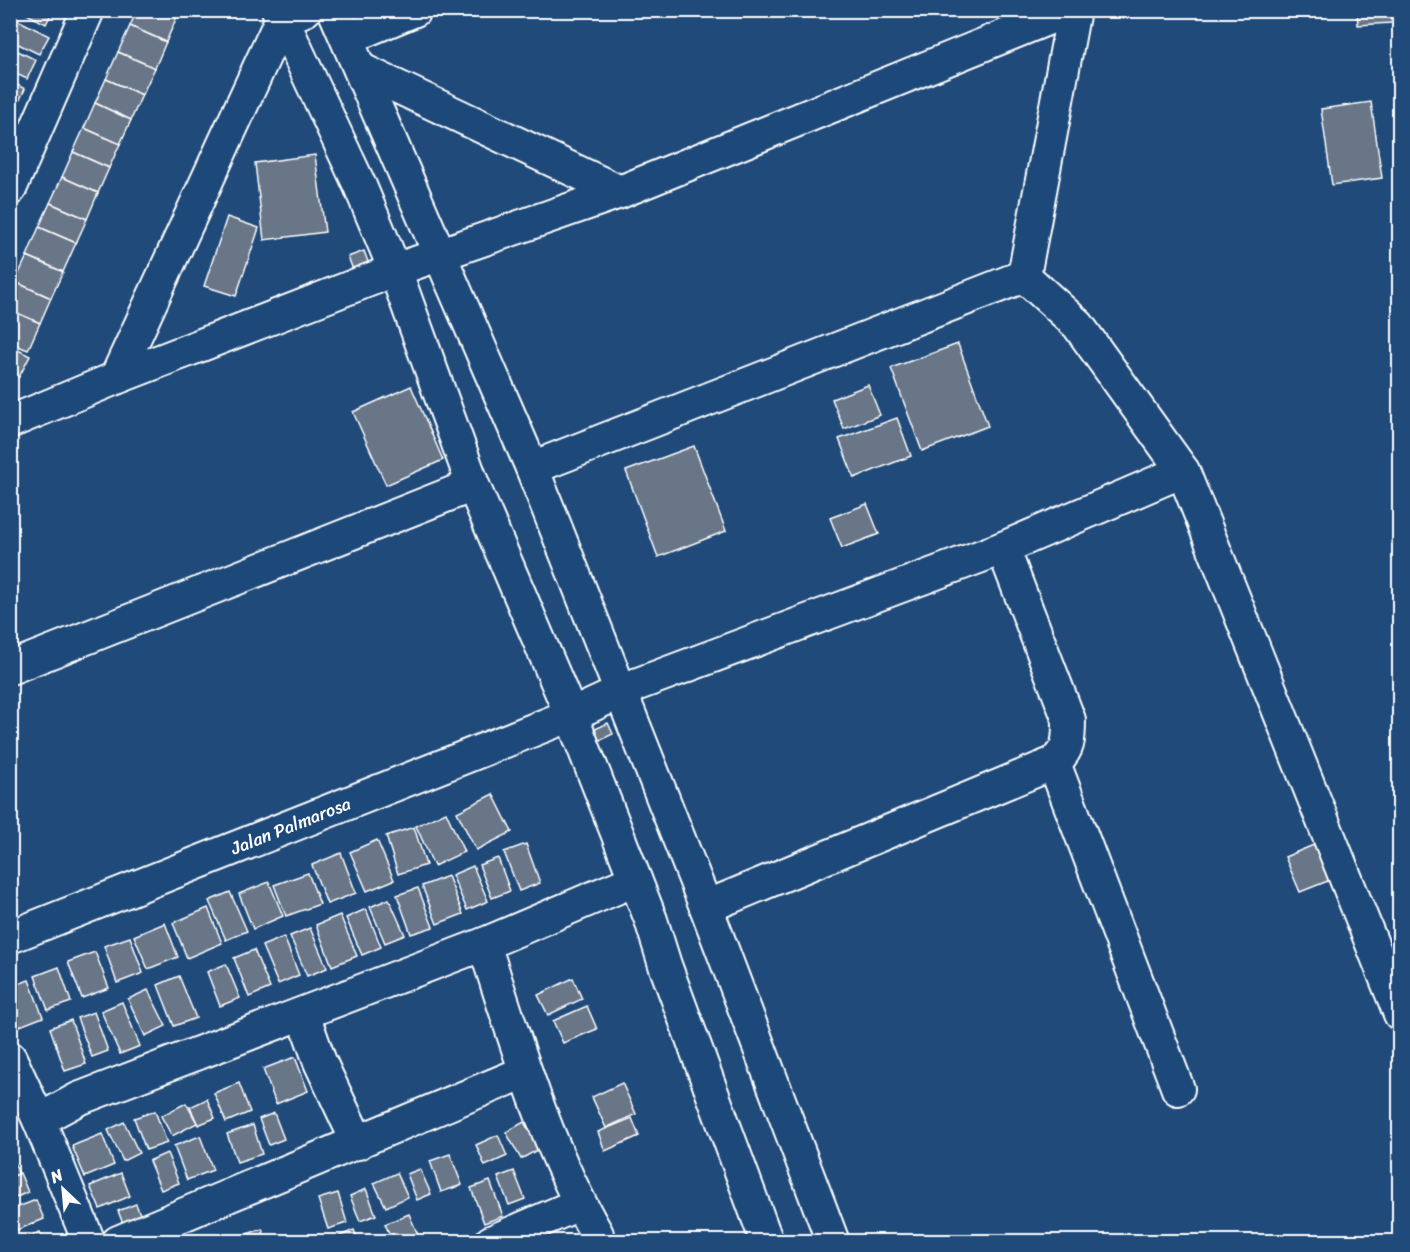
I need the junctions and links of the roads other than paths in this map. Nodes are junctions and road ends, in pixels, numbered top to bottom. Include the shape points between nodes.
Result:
1 (88, 10) edge
2 (415, 10) edge
3 (1069, 10) edge
4 (1074, 10) edge
5 (288, 14) edge
6 (341, 24) edge
7 (362, 70) junction
8 (10, 189) edge
9 (621, 192) junction
10 (439, 253) junction
11 (394, 270) junction
12 (1024, 276) junction
13 (116, 378) junction
14 (10, 422) edge
15 (532, 468) junction
16 (1183, 471) junction
17 (473, 485) junction
18 (1003, 548) junction
19 (10, 668) edge
20 (620, 692) junction
21 (571, 715) junction
22 (1054, 763) junction
23 (635, 880) junction
24 (706, 907) junction
25 (10, 937) edge
26 (484, 944) junction
27 (303, 1014) junction
28 (1400, 1014) edge
29 (10, 1058) edge
30 (525, 1072) junction
31 (1178, 1089) dead end
32 (39, 1120) junction
33 (358, 1143) junction
34 (579, 1204) junction
35 (597, 1234) dead end
36 (89, 1242) edge
37 (118, 1242) edge
38 (491, 1242) edge
39 (766, 1242) edge
40 (833, 1242) edge

1 - 8 street
2 - 6 street
3 - 9 street
4 - 12 street
5 - 11 street
5 - 13 street
6 - 7 street
7 - 9 street
7 - 10 street
9 - 10 street
10 - 11 street
10 - 15 street
11 - 13 street
11 - 17 street
12 - 15 street
12 - 16 street via 1078,325
13 - 14 street
15 - 20 street
16 - 18 street, Jalan Palmarosa
16 - 28 street
17 - 19 street
17 - 21 street
18 - 20 street, Jalan Palmarosa
18 - 22 street via 1069,720 1065,753
20 - 21 street, Jalan Palmarosa
20 - 24 street
21 - 23 street
21 - 25 street, Jalan Palmarosa
22 - 24 street
22 - 31 street
23 - 26 street
23 - 39 street
24 - 40 street
26 - 27 street
26 - 30 street
27 - 32 street via 78,1099
27 - 33 street via 320,1062
29 - 32 street
30 - 33 street
30 - 34 street
32 - 36 street
33 - 37 street
34 - 35 street
34 - 38 street

